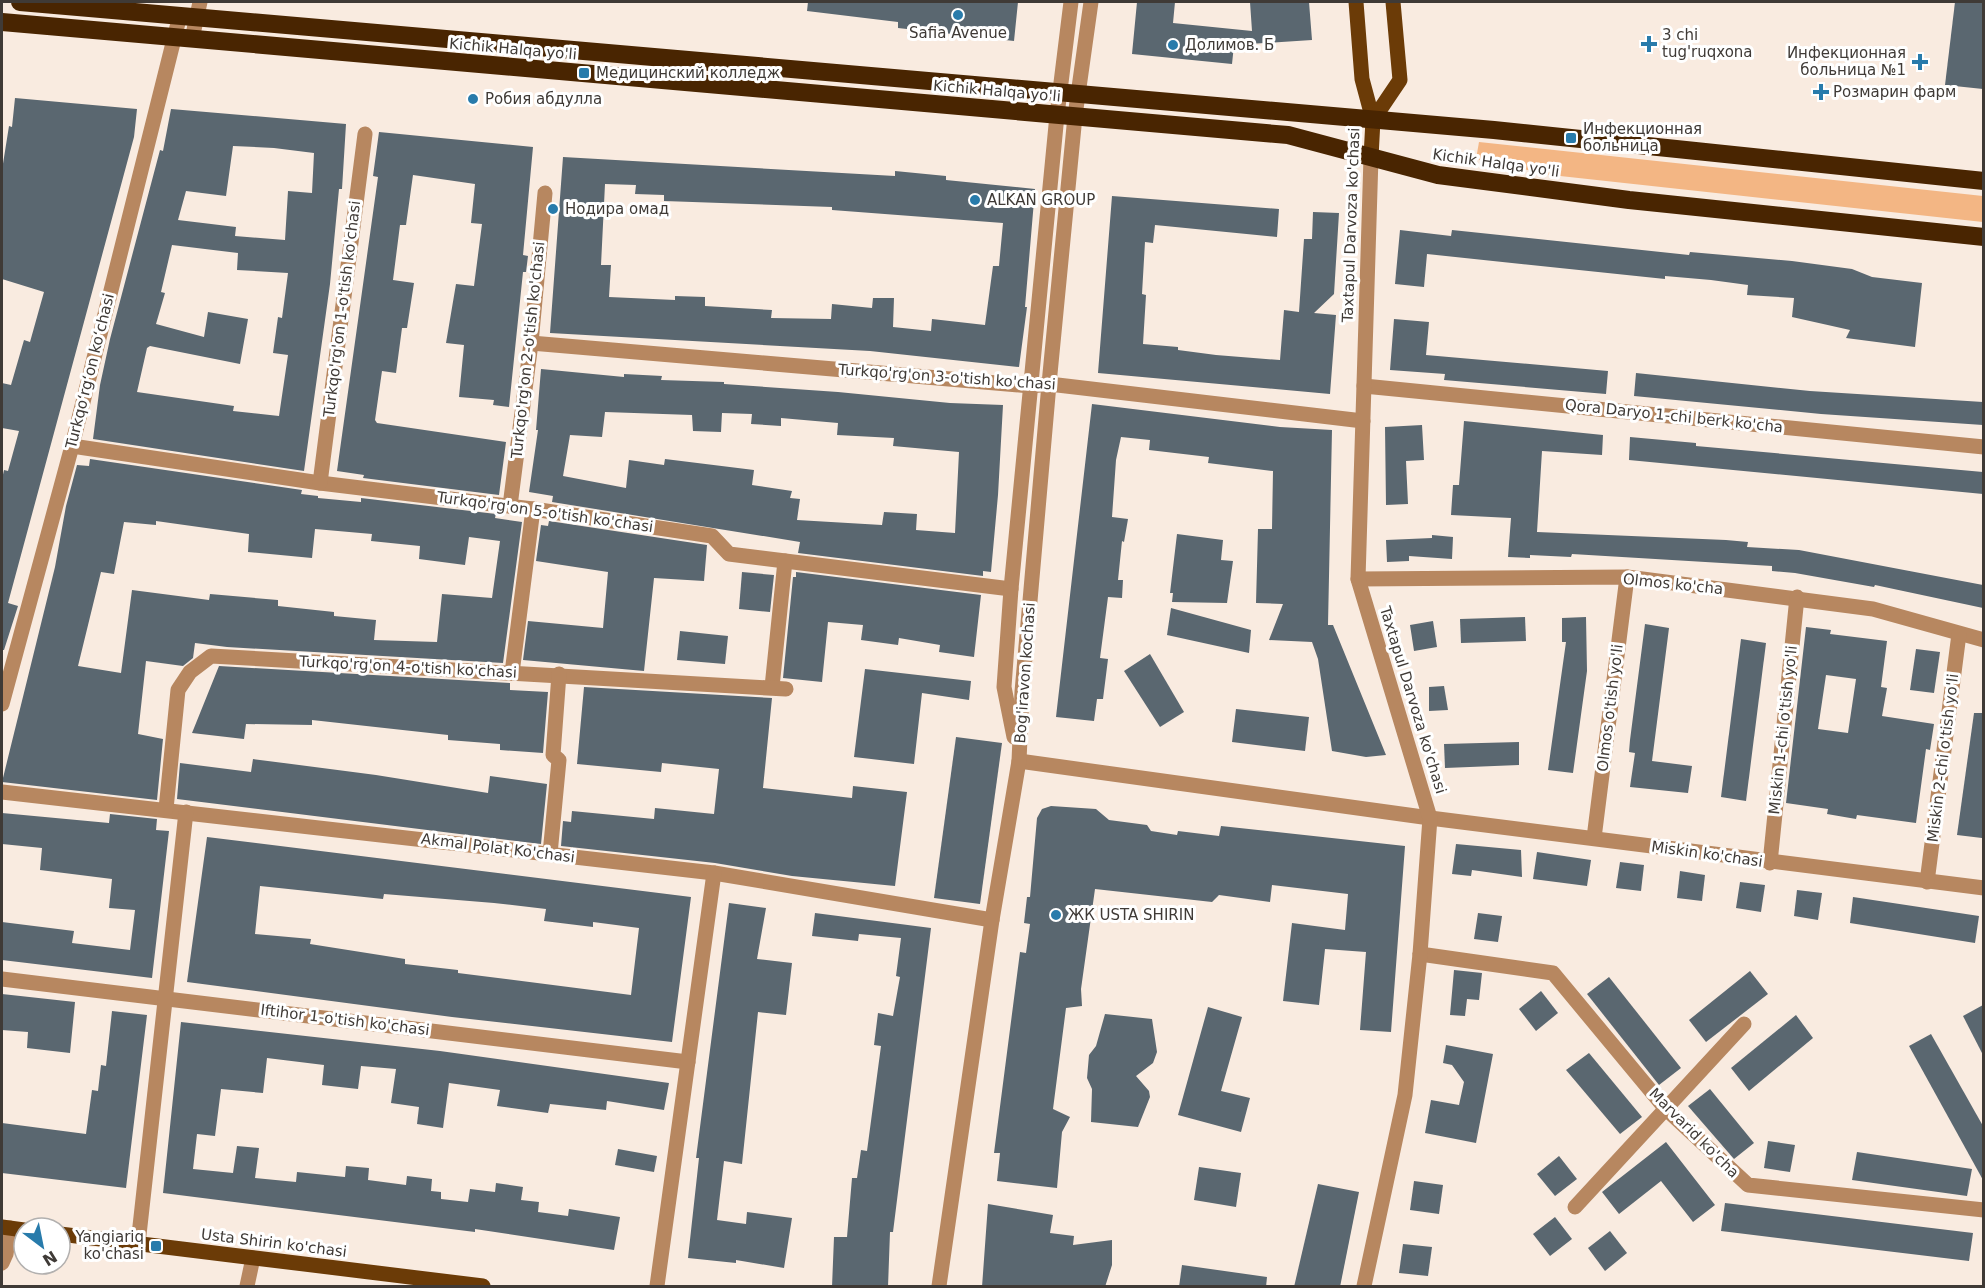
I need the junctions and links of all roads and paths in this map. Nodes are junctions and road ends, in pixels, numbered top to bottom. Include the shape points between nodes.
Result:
1 (20, 2) edge
2 (1071, 2) edge
3 (1091, 2) edge
4 (1356, 2) edge
5 (1393, 2) edge
6 (192, 11) edge
7 (2, 22) edge
8 (174, 37) junction
9 (192, 39) junction
10 (1069, 93) junction
11 (1066, 115) junction
12 (1373, 120) junction
13 (365, 134) dead end
14 (1371, 157) junction
15 (1983, 181) edge
16 (545, 193) dead end
17 (1983, 237) edge
18 (531, 344) junction
19 (1049, 384) junction
20 (1031, 386) junction
21 (1364, 386) junction
22 (1363, 421) junction
23 (72, 446) junction
24 (1983, 447) edge
25 (320, 483) junction
26 (510, 506) junction
27 (534, 509) junction
28 (785, 561) junction
29 (1627, 578) junction
30 (1358, 579) junction
31 (1011, 589) junction
32 (1797, 597) junction
33 (1959, 634) junction
34 (1983, 640) edge
35 (512, 674) junction
36 (559, 674) junction
37 (2, 704) edge
38 (1019, 761) junction
39 (2, 792) edge
40 (166, 809) junction
41 (186, 812) junction
42 (1430, 818) junction
43 (1593, 838) junction
44 (550, 854) junction
45 (1770, 863) junction
46 (714, 873) junction
47 (1927, 882) junction
48 (1983, 888) edge
49 (992, 920) junction
50 (1420, 954) junction
51 (2, 979) edge
52 (166, 998) junction
53 (1744, 1024) dead end
54 (688, 1062) junction
55 (1665, 1108) junction
56 (1575, 1207) dead end
57 (1983, 1210) edge
58 (12, 1228) edge
59 (72, 1236) edge
60 (138, 1244) junction
61 (253, 1258) junction
62 (2, 1263) edge
63 (247, 1287) edge
64 (483, 1287) edge
65 (657, 1287) edge
66 (939, 1287) edge
67 (1364, 1287) edge

1 - 6 highway, Kichik Halqa yo'li
2 - 10 street
3 - 10 street
4 - 12 main road, Taxtapul Darvoza ko'chasi via 1362,79
5 - 12 main road, Taxtapul Darvoza ko'chasi via 1400,80
6 - 8 street
6 - 9 street
6 - 10 highway, Kichik Halqa yo'li
7 - 8 highway, Kichik Halqa yo'li
8 - 9 highway, Kichik Halqa yo'li
8 - 23 street, Turkqoʻrgʻon koʻchasi
9 - 11 highway, Kichik Halqa yo'li
10 - 11 street
10 - 12 highway, Kichik Halqa yo'li
11 - 14 highway, Kichik Halqa yo'li via 1288,135
11 - 19 street, Bog'iravon kochasi
11 - 20 street, Bog'iravon kochasi
12 - 14 main road, Taxtapul Darvoza ko'chasi
12 - 15 highway, Kichik Halqa yo'li
13 - 25 street, Turkqo'rg'on 1-o'tish ko'chasi
14 - 17 highway, Kichik Halqa yo'li via 1438,175 1629,200
14 - 21 street, Taxtapul Darvoza ko'chasi
16 - 18 street, Turkqo'rg'on 2-o'tish ko'chasi
18 - 20 street, Turkqo'rg'on 3-o'tish ko'chasi
18 - 26 street, Turkqo'rg'on 2-o'tish ko'chasi
19 - 20 street, Turkqo'rg'on 3-o'tish ko'chasi
19 - 22 street, Turkqo'rg'on 3-o'tish ko'chasi
19 - 38 street, Bog'iravon kochasi
20 - 31 street, Bog'iravon kochasi
21 - 22 street, Taxtapul Darvoza ko'chasi
21 - 24 street, Qora Daryo 1-chi berk ko'cha
22 - 30 street, Taxtapul Darvoza ko'chasi
23 - 25 street, Turkqo'rg'on 5-o'tish ko'chasi
23 - 37 street, Turkqoʻrgʻon koʻchasi
25 - 26 street, Turkqo'rg'on 5-o'tish ko'chasi
26 - 27 street, Turkqo'rg'on 5-o'tish ko'chasi
27 - 28 street, Turkqo'rg'on 5-o'tish ko'chasi via 712,536 726,553
27 - 35 street
28 - 31 street, Turkqo'rg'on 5-o'tish ko'chasi
28 - 36 street, Turkqo'rg'on 4-o'tish ko'chasi via 779,688
29 - 30 street, Olmos ko'cha
29 - 32 street, Olmos ko'cha
29 - 43 street, Olmos o'tish yo'li
30 - 42 street, Taxtapul Darvoza ko'chasi
31 - 38 street, Bog'iravon kochasi via 1004,687
32 - 33 street, Olmos ko'cha via 1873,609
32 - 45 street, Miskin 1-chi o'tish yo'li
33 - 34 street, Olmos ko'cha
33 - 47 street, Miskin 2-chi o'tish yo'li
35 - 36 street, Turkqo'rg'on 4-o'tish ko'chasi
35 - 40 street, Turkqo'rg'on 4-o'tish ko'chasi via 211,656 190,672 178,690
36 - 44 street via 553,755 559,760
38 - 42 street, Miskin ko'chasi
38 - 49 street
39 - 40 street, Akmal Polat Ko'chasi
40 - 41 street, Akmal Polat Ko'chasi
41 - 44 street, Akmal Polat Ko'chasi
41 - 52 street
42 - 43 street, Miskin ko'chasi
42 - 50 street, Taxtapul Darvoza ko'chasi
43 - 45 street, Miskin ko'chasi
44 - 46 street, Akmal Polat Ko'chasi
45 - 47 street, Miskin ko'chasi
46 - 49 street, Akmal Polat Ko'chasi
46 - 54 street
47 - 48 street, Miskin ko'chasi
49 - 66 street
50 - 55 street, Marvarid ko'cha via 1553,973
50 - 67 street, Taxtapul Darvoza ko'chasi via 1405,1095
51 - 52 street, Iftihor 1-o'tish ko'chasi
52 - 54 street, Iftihor 1-o'tish ko'chasi
52 - 60 street
53 - 55 street
54 - 65 street
55 - 56 street
55 - 57 street, Marvarid ko'cha via 1748,1185
58 - 62 street
59 - 60 main road, Usta Shirin ko'chasi
60 - 61 main road, Usta Shirin ko'chasi
61 - 63 street
61 - 64 main road, Usta Shirin ko'chasi

